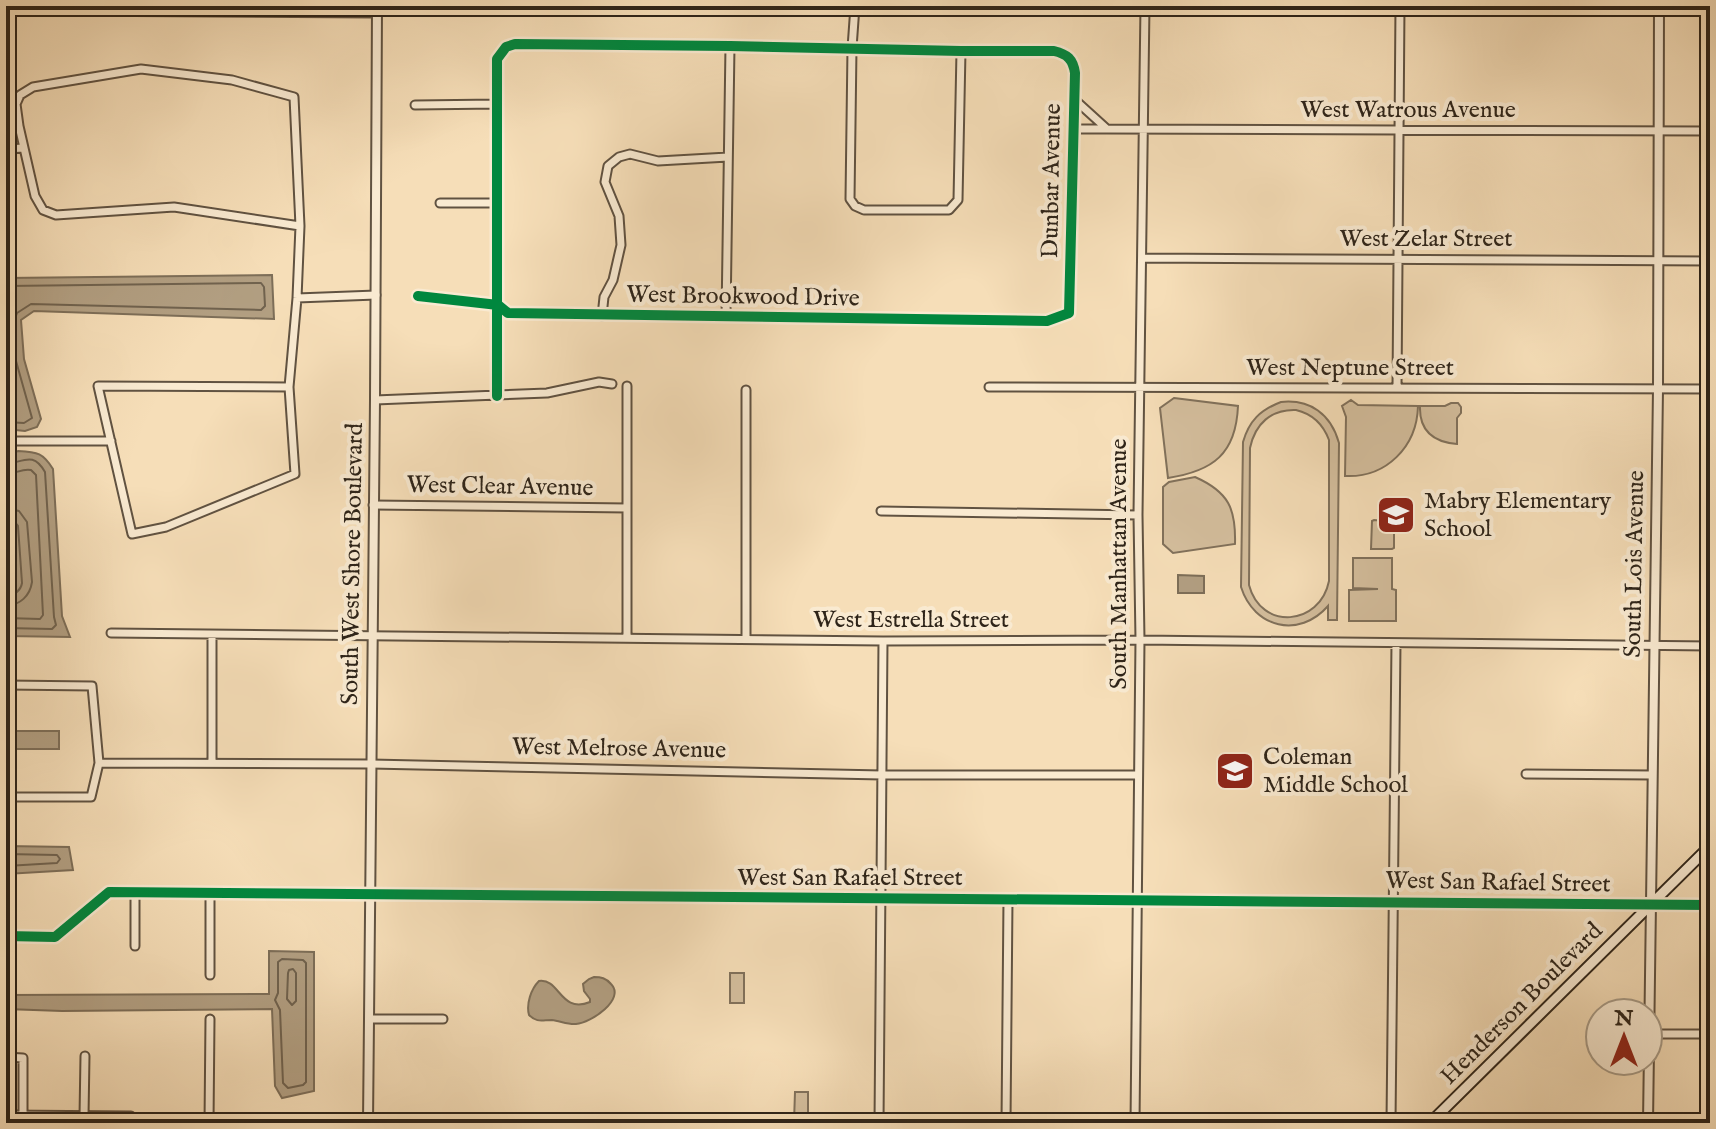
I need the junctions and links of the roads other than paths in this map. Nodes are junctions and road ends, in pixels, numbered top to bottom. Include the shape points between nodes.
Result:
1 (855, 6) edge
2 (1145, 6) edge
3 (1400, 6) edge
4 (1659, 6) edge
5 (6, 7) edge
6 (377, 9) edge
7 (730, 46) junction
8 (852, 48) junction
9 (961, 51) junction
10 (1074, 99) junction
11 (497, 104) junction
12 (415, 105) dead end
13 (1074, 129) junction
14 (1107, 129) junction
15 (1144, 129) junction
16 (1399, 130) junction
17 (1659, 131) junction
18 (1710, 131) edge
19 (24, 148) junction
20 (6, 149) edge
21 (728, 157) junction
22 (440, 203) dead end
23 (497, 203) junction
24 (300, 226) junction
25 (1143, 258) junction
26 (1398, 259) junction
27 (1659, 260) junction
28 (1710, 261) edge
29 (376, 295) junction
30 (418, 296) dead end
31 (297, 298) junction
32 (498, 305) junction
33 (1069, 313) joint
34 (602, 316) junction
35 (726, 317) junction
36 (612, 384) dead end
37 (627, 386) dead end
38 (289, 387) junction
39 (989, 387) dead end
40 (1141, 387) junction
41 (1397, 388) junction
42 (1658, 389) junction
43 (1710, 389) edge
44 (746, 390) dead end
45 (497, 396) junction
46 (375, 400) junction
47 (6, 441) edge
48 (111, 441) junction
49 (373, 505) junction
50 (627, 508) junction
51 (881, 511) dead end
52 (1138, 515) junction
53 (111, 633) dead end
54 (212, 635) junction
55 (372, 636) junction
56 (627, 638) junction
57 (746, 639) junction
58 (1140, 640) junction
59 (883, 641) junction
60 (1396, 643) junction
61 (1653, 646) junction
62 (1710, 646) edge
63 (6, 685) edge
64 (99, 763) junction
65 (212, 763) junction
66 (371, 764) junction
67 (1526, 774) dead end
68 (882, 775) junction
69 (1138, 775) junction
70 (1652, 775) junction
71 (6, 797) edge
72 (1710, 846) edge
73 (135, 893) junction
74 (210, 893) junction
75 (369, 894) junction
76 (881, 898) junction
77 (1008, 899) junction
78 (1137, 900) junction
79 (1392, 902) junction
80 (1651, 905) junction
81 (1710, 905) edge
82 (6, 936) edge
83 (135, 946) dead end
84 (210, 975) dead end
85 (1650, 997) edge
86 (210, 1019) dead end
87 (369, 1019) junction
88 (443, 1019) dead end
89 (1664, 1034) edge
90 (1710, 1034) edge
91 (85, 1056) dead end
92 (6, 1057) edge
93 (1649, 1077) edge
94 (6, 1115) edge
95 (84, 1116) junction
96 (131, 1116) dead end
97 (23, 1119) edge
98 (209, 1123) edge
99 (368, 1123) edge
100 (879, 1123) edge
101 (1006, 1123) edge
102 (1135, 1123) edge
103 (1391, 1123) edge
104 (1430, 1123) edge
105 (1648, 1123) edge

1 - 8 street
2 - 15 street, South Manhattan Avenue
3 - 16 street
4 - 17 street, South Lois Avenue
5 - 6 street
6 - 29 street, South West Shore Boulevard
7 - 8 street
7 - 11 street via 515,44 497,59
7 - 21 street
8 - 9 street
8 - 9 street via 850,199 864,210 949,210 958,200
9 - 10 street, Dunbar Avenue via 1065,54 1074,67
10 - 13 street, Dunbar Avenue
10 - 14 street
11 - 12 street
11 - 23 street
13 - 14 street, West Watrous Avenue
13 - 33 street, Dunbar Avenue
14 - 15 street, West Watrous Avenue
15 - 16 street, West Watrous Avenue
15 - 25 street, South Manhattan Avenue
16 - 17 street, West Watrous Avenue
16 - 26 street
17 - 18 street, West Watrous Avenue
17 - 27 street, South Lois Avenue
19 - 20 street
19 - 24 street via 35,196 43,210 56,215 174,207
19 - 24 street via 16,104 33,87 141,69 270,90 294,97
21 - 34 street via 658,161 630,154 608,166 605,182 619,216 621,245
21 - 35 street
22 - 23 street
23 - 32 street
24 - 31 street
25 - 26 street, West Zelar Street
25 - 40 street, South Manhattan Avenue
26 - 27 street, West Zelar Street
26 - 41 street
27 - 28 street, West Zelar Street
27 - 42 street, South Lois Avenue
29 - 31 street
29 - 46 street, South West Shore Boulevard
30 - 32 street, West Brookwood Drive
31 - 38 street
32 - 34 street, West Brookwood Drive via 508,313
32 - 45 street
33 - 35 street, West Brookwood Drive via 1047,321
34 - 35 street, West Brookwood Drive
36 - 45 street
37 - 50 street
38 - 48 street via 98,386
38 - 48 street via 295,474 166,527 132,534
39 - 40 street, West Neptune Street
40 - 41 street, West Neptune Street
40 - 52 street, South Manhattan Avenue
41 - 42 street, West Neptune Street
42 - 43 street, West Neptune Street
42 - 61 street, South Lois Avenue
44 - 57 street
45 - 46 street
46 - 49 street, South West Shore Boulevard
47 - 48 street
49 - 50 street, West Clear Avenue
49 - 55 street, South West Shore Boulevard
50 - 56 street
51 - 52 street
52 - 58 street, South Manhattan Avenue
53 - 54 street, West Estrella Street
54 - 55 street, West Estrella Street
54 - 65 street
55 - 56 street, West Estrella Street
55 - 66 street, South West Shore Boulevard
56 - 57 street, West Estrella Street
57 - 59 street, West Estrella Street
58 - 59 street, West Estrella Street
58 - 60 street, West Estrella Street
58 - 69 street, South Manhattan Avenue
59 - 68 street
60 - 61 street, West Estrella Street
60 - 79 street
61 - 62 street, West Estrella Street
61 - 70 street, South Lois Avenue
63 - 64 street via 92,686
64 - 65 street, West Melrose Avenue
64 - 71 street via 91,797
65 - 66 street, West Melrose Avenue
66 - 68 street, West Melrose Avenue
66 - 75 street, South West Shore Boulevard
67 - 70 street
68 - 69 street, West Melrose Avenue
68 - 76 street
69 - 78 street, South Manhattan Avenue
70 - 80 street, South Lois Avenue
72 - 80 main road, Henderson Boulevard
73 - 74 street, West San Rafael Street
73 - 82 street, West San Rafael Street via 109,892 55,937
73 - 83 street
74 - 75 street, West San Rafael Street
74 - 84 street
75 - 76 street, West San Rafael Street
75 - 87 street, South West Shore Boulevard
76 - 77 street, West San Rafael Street
76 - 100 street
77 - 78 street, West San Rafael Street
77 - 101 street
78 - 79 street, West San Rafael Street
78 - 102 street, South Manhattan Avenue
79 - 80 street, West San Rafael Street
79 - 103 street
80 - 81 street, West San Rafael Street
80 - 85 street, South Lois Avenue
80 - 104 main road, Henderson Boulevard
86 - 98 street
87 - 88 street
87 - 99 street, South West Shore Boulevard
89 - 90 street
91 - 95 street
92 - 97 street via 23,1058
93 - 105 street, South Lois Avenue
94 - 97 street
95 - 96 street
95 - 97 street

